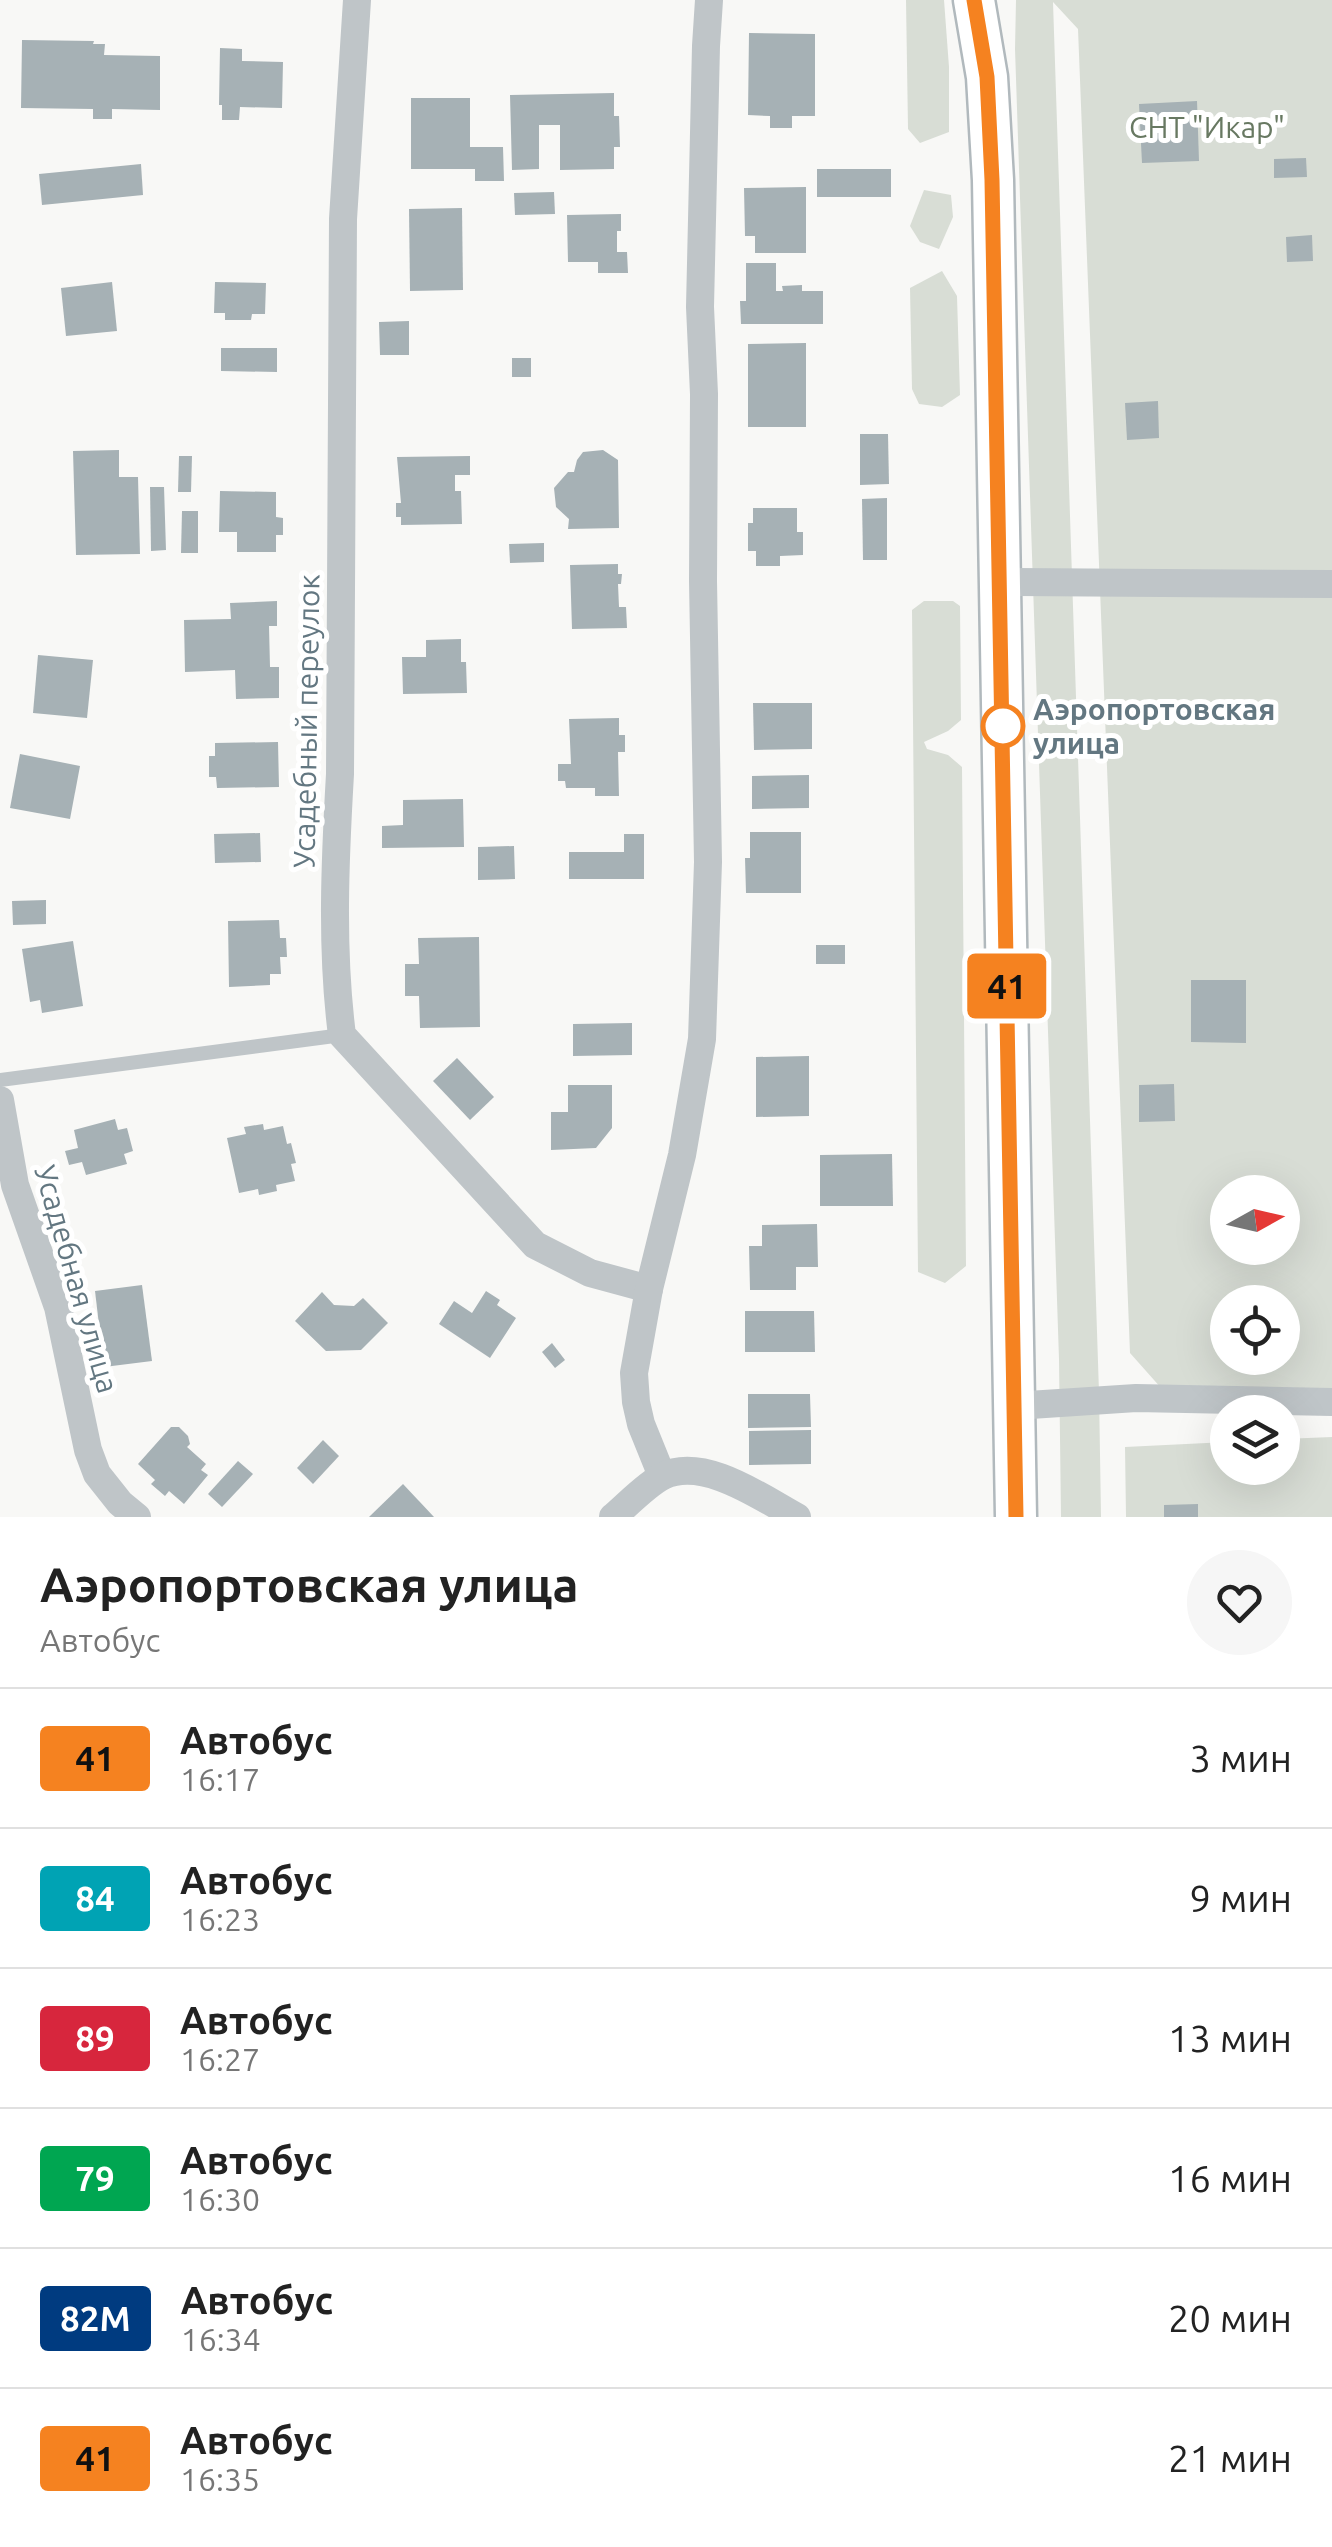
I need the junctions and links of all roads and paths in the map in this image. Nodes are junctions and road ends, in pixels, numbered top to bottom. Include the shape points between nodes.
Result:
1 (357, 0) edge
2 (710, 0) edge
3 (974, 0) edge
4 (999, 582) junction
5 (1332, 584) edge
6 (342, 1035) junction
7 (0, 1080) edge
8 (0, 1100) edge
9 (648, 1289) junction
10 (1332, 1402) edge
11 (1014, 1406) junction
12 (662, 1476) junction
13 (138, 1517) edge
14 (613, 1517) edge
15 (797, 1517) edge
16 (1016, 1517) edge

1 - 6 street, Усадебный переулок via 343,218 336,846
2 - 9 street via 700,307 708,862 702,1038 682,1155
3 - 4 street via 987,77 992,180
4 - 5 street
4 - 11 street
6 - 7 lane
6 - 9 street via 534,1246 590,1273
8 - 13 street, Усадебная улица via 15,1185 58,1307 88,1450 96,1474
9 - 12 street via 634,1373 636,1402
10 - 11 street via 1136,1398
11 - 16 street
12 - 14 street
12 - 15 street via 693,1470 727,1479

